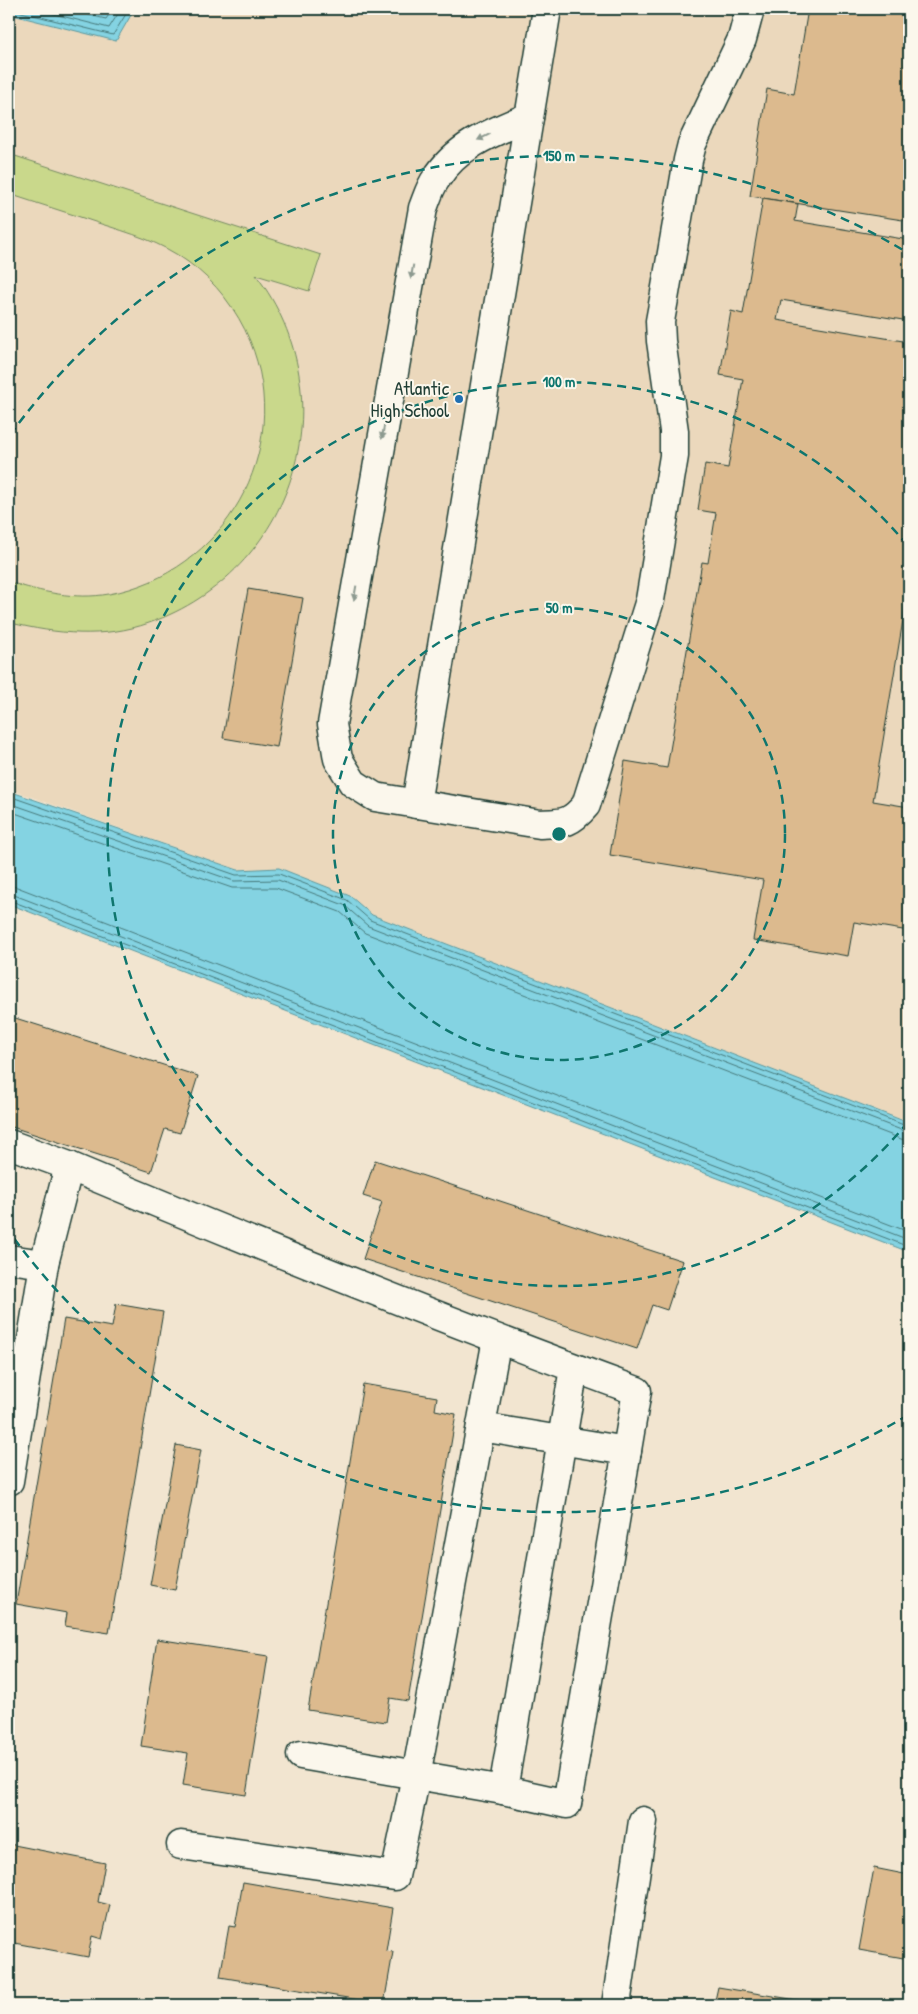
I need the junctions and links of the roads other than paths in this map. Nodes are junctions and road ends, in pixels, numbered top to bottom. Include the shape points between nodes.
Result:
1 (546, 9) edge
2 (750, 9) edge
3 (529, 117) junction
4 (416, 804) junction
5 (9, 1144) edge
6 (69, 1166) junction
7 (9, 1259) edge
8 (44, 1264) junction
9 (497, 1339) junction
10 (574, 1368) junction
11 (482, 1427) junction
12 (562, 1441) junction
13 (627, 1451) junction
14 (9, 1481) edge
15 (301, 1755) dead end
16 (416, 1776) junction
17 (503, 1790) junction
18 (643, 1821) dead end
19 (181, 1845) dead end
20 (616, 2005) edge

1 - 3 lane
2 - 4 lane via 742,39 692,144 688,160 660,321 674,431 674,456 650,600 586,805 574,818 561,823 540,824
3 - 4 lane
3 -> 4 lane via 479,138 454,156 435,180 423,208 332,724 338,759 353,784 375,797
5 - 6 lane
6 - 8 lane
6 - 9 lane
7 - 8 lane
8 - 14 lane
9 - 10 lane
9 - 11 lane
10 - 12 lane
10 - 13 lane via 637,1391
11 - 12 lane
11 - 16 lane
12 - 13 lane
12 - 17 lane
13 - 17 lane via 567,1804
15 - 16 lane
16 - 17 lane
16 - 19 lane via 395,1876
18 - 20 lane

